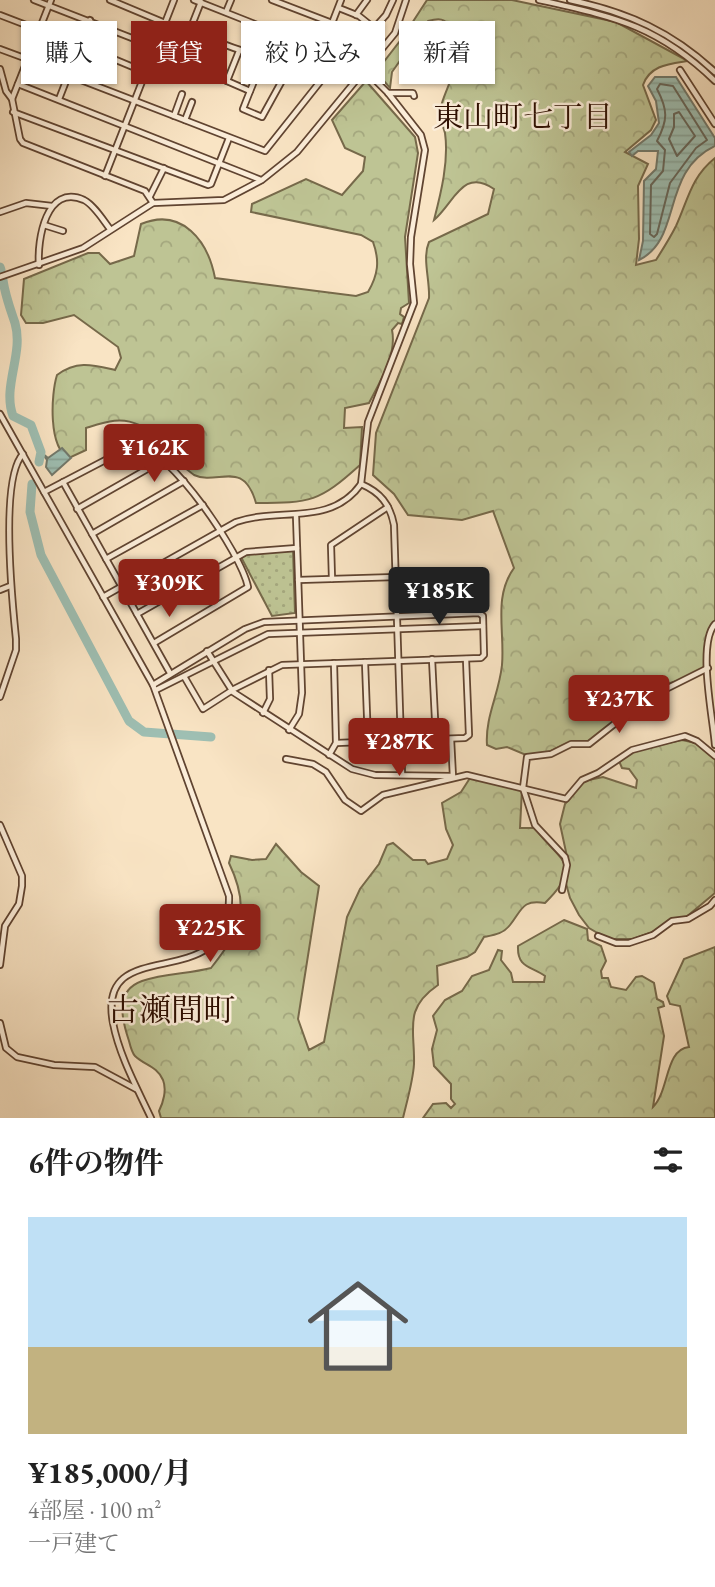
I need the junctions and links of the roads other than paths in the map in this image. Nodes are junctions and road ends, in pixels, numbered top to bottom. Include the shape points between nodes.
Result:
1 (34, 0) edge
2 (110, 0) edge
3 (174, 0) edge
4 (194, 0) edge
5 (230, 0) edge
6 (272, 0) edge
7 (341, 0) edge
8 (367, 0) edge
9 (393, 0) edge
10 (406, 0) edge
11 (539, 0) edge
12 (570, 0) edge
13 (201, 2) junction
14 (49, 3) edge
15 (339, 8) junction
16 (226, 12) junction
17 (0, 15) edge
18 (356, 15) junction
19 (90, 20) joint
20 (42, 21) edge
21 (160, 21) edge
22 (166, 21) edge
23 (194, 21) edge
24 (248, 21) edge
25 (327, 21) edge
26 (333, 21) edge
27 (364, 21) edge
28 (380, 21) edge
29 (21, 23) edge
30 (131, 37) edge
31 (227, 46) edge
32 (385, 46) edge
33 (0, 49) edge
34 (239, 51) joint
35 (21, 57) edge
36 (0, 69) edge
37 (680, 70) dead end
38 (715, 72) edge
39 (21, 75) edge
40 (227, 81) joint
41 (715, 81) edge
42 (18, 83) junction
43 (65, 84) edge
44 (91, 84) edge
45 (141, 84) edge
46 (253, 84) edge
47 (280, 84) edge
48 (318, 84) edge
49 (353, 84) edge
50 (379, 84) edge
51 (250, 91) junction
52 (388, 93) junction
53 (182, 94) dead end
54 (414, 96) dead end
55 (12, 99) junction
56 (59, 99) junction
57 (134, 101) junction
58 (192, 102) dead end
59 (12, 112) junction
60 (174, 116) junction
61 (185, 120) junction
62 (715, 124) edge
63 (124, 125) junction
64 (229, 138) junction
65 (115, 149) junction
66 (219, 162) junction
67 (164, 168) junction
68 (105, 176) junction
69 (261, 180) junction
70 (150, 196) junction
71 (153, 203) junction
72 (52, 206) junction
73 (0, 212) edge
74 (44, 225) junction
75 (110, 229) junction
76 (63, 231) dead end
77 (40, 265) junction
78 (0, 276) edge
79 (0, 414) edge
80 (23, 454) junction
81 (163, 460) junction
82 (184, 481) junction
83 (63, 482) junction
84 (361, 484) junction
85 (44, 492) junction
86 (203, 505) junction
87 (388, 507) junction
88 (78, 509) junction
89 (296, 516) junction
90 (218, 531) junction
91 (92, 534) junction
92 (297, 548) junction
93 (234, 558) junction
94 (106, 559) junction
95 (396, 577) junction
96 (332, 579) junction
97 (298, 580) junction
98 (10, 586) junction
99 (121, 586) junction
100 (0, 590) edge
101 (103, 597) junction
102 (137, 614) junction
103 (398, 616) junction
104 (299, 619) junction
105 (715, 624) edge
106 (483, 626) junction
107 (398, 629) junction
108 (299, 631) junction
109 (154, 643) junction
110 (207, 651) junction
111 (432, 659) junction
112 (466, 659) junction
113 (398, 660) junction
114 (212, 662) junction
115 (365, 662) junction
116 (334, 663) junction
117 (301, 664) junction
118 (708, 668) junction
119 (269, 670) junction
120 (170, 673) junction
121 (185, 678) junction
122 (155, 687) junction
123 (233, 692) junction
124 (0, 697) edge
125 (263, 713) junction
126 (289, 730) junction
127 (451, 739) junction
128 (436, 740) junction
129 (401, 741) junction
130 (368, 742) junction
131 (336, 743) junction
132 (715, 745) edge
133 (329, 755) junction
134 (715, 757) edge
135 (286, 759) dead end
136 (402, 775) junction
137 (453, 777) junction
138 (523, 788) junction
139 (0, 825) edge
140 (562, 890) dead end
141 (715, 900) edge
142 (598, 936) dead end
143 (0, 965) edge
144 (0, 1023) edge
145 (138, 1090) junction
146 (151, 1118) edge

1 - 14 street
2 - 21 street
3 - 22 street
4 - 13 street
5 - 16 street
6 - 25 street
7 - 15 street
8 - 18 street
9 - 28 street
10 - 32 street via 396,33
11 - 41 street via 641,27 675,47
12 - 38 street via 640,19 681,43
13 - 16 street
13 - 23 street
14 - 19 street
14 - 20 street
15 - 18 street
15 - 26 street
16 - 24 street
17 - 29 street
18 - 27 street
19 - 30 street
31 - 34 street
33 - 35 street
34 - 40 street
36 - 55 street
37 - 62 street
39 - 42 street
40 - 51 street
42 - 55 street
42 - 56 street
43 - 56 street
44 - 57 street
45 - 57 street
46 - 51 street
47 - 51 street via 262,117 243,109
48 - 64 street via 265,151
49 - 69 street via 297,152
50 - 52 street
52 - 54 street
52 - 84 street via 421,135 425,150 411,237 414,303 368,422
53 - 60 street
55 - 59 street
56 - 63 street
57 - 60 street
57 - 63 street
58 - 61 street
59 - 65 street
59 - 68 street via 23,143
60 - 61 street
61 - 64 street
63 - 65 street
63 - 66 street
64 - 66 street
65 - 67 street
65 - 68 street
66 - 67 street via 210,185
66 - 69 street
67 - 70 street
68 - 70 street
69 - 71 street via 224,201
70 - 71 street
71 - 75 street
72 - 73 street via 26,203
72 - 74 street
72 - 75 street via 64,199 88,202
74 - 76 street
74 - 77 street
75 - 77 street via 83,248
77 - 78 street
79 - 80 street
80 - 85 street
80 - 98 street via 12,465 6,490 5,552
81 - 82 street
81 - 83 street via 147,447 132,444
81 - 88 street
82 - 86 street
82 - 91 street
83 - 85 street
83 - 88 street
84 - 87 street via 376,491
84 - 89 street via 331,507
85 - 101 street
86 - 90 street
86 - 94 street
87 - 95 street via 394,525
87 - 96 street via 331,545
88 - 91 street
89 - 90 street via 250,518
89 - 92 street
90 - 93 street
90 - 99 street
91 - 94 street
92 - 93 street via 254,549
92 - 97 street
93 - 102 street
93 - 109 street via 247,589
94 - 99 street
95 - 96 street
95 - 103 street
96 - 97 street
97 - 104 street
98 - 100 street
98 - 124 street via 16,650
99 - 101 street
99 - 102 street
101 - 122 street
102 - 109 street
103 - 104 street
103 - 106 street via 479,613
103 - 107 street
104 - 108 street
104 - 110 street via 259,623
105 - 118 street via 710,630
106 - 107 street
106 - 112 street via 483,657
107 - 108 street
107 - 113 street
108 - 114 street via 261,636
108 - 117 street
109 - 120 street
110 - 114 street
110 - 120 street
111 - 112 street
111 - 113 street
111 - 128 street
112 - 127 street via 469,735
113 - 115 street
113 - 129 street
114 - 121 street
114 - 123 street
115 - 116 street
115 - 130 street
116 - 117 street
116 - 131 street
117 - 119 street
117 - 126 street via 301,708
118 - 132 street
118 - 138 street via 646,699 589,744 571,744 551,754 527,757
119 - 123 street
119 - 125 street via 271,699
120 - 122 street
121 - 122 street
121 - 123 street via 203,709
122 - 145 street via 224,879 229,910 221,935 209,950 190,959 140,968 123,978 115,992 113,1024
123 - 125 street
125 - 126 street
126 - 133 street
127 - 128 street
127 - 137 street
128 - 129 street
129 - 130 street
129 - 136 street
130 - 131 street
131 - 133 street
133 - 136 street via 363,773
134 - 138 street via 685,736 632,750 582,780 569,798
135 - 137 street via 313,764 326,772 345,800 360,811 383,795
136 - 137 street
137 - 138 street via 475,775
138 - 140 street via 535,825 565,857
139 - 143 street via 22,876 19,904 5,926
141 - 142 street via 688,919 672,921 653,935 629,943
144 - 145 street via 6,1048 16,1057 95,1067
145 - 146 street

